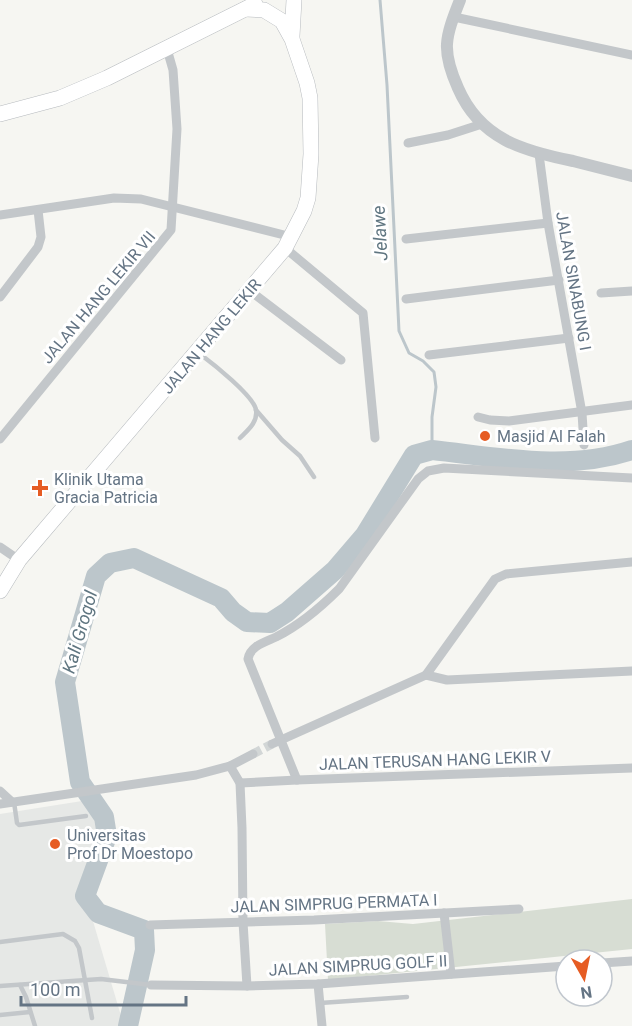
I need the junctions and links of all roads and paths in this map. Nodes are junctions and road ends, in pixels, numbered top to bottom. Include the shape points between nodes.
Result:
1 (262, 0) edge
2 (294, 0) edge
3 (460, 0) edge
4 (246, 9) junction
5 (453, 17) junction
6 (292, 39) junction
7 (167, 49) junction
8 (632, 55) edge
9 (0, 114) edge
10 (482, 124) junction
11 (408, 142) dead end
12 (538, 154) junction
13 (632, 176) edge
14 (174, 207) junction
15 (38, 210) junction
16 (0, 215) edge
17 (548, 223) junction
18 (406, 239) dead end
19 (289, 242) junction
20 (559, 280) junction
21 (249, 290) junction
22 (632, 291) edge
23 (601, 293) dead end
24 (0, 297) edge
25 (406, 299) dead end
26 (569, 338) junction
27 (198, 352) junction
28 (429, 355) dead end
29 (341, 360) dead end
30 (632, 405) edge
31 (256, 410) junction
32 (582, 413) junction
33 (478, 417) dead end
34 (240, 438) dead end
35 (375, 438) dead end
36 (0, 439) edge
37 (584, 445) dead end
38 (314, 477) dead end
39 (632, 478) edge
40 (0, 547) edge
41 (19, 560) junction
42 (632, 562) edge
43 (0, 591) edge
44 (632, 671) edge
45 (426, 675) junction
46 (276, 741) junction
47 (253, 754) tunnel mouth
48 (230, 766) junction
49 (632, 768) edge
50 (297, 780) junction
51 (240, 783) junction
52 (0, 791) edge
53 (13, 802) junction
54 (0, 804) edge
55 (86, 816) dead end
56 (519, 909) dead end
57 (444, 913) junction
58 (243, 922) junction
59 (150, 925) dead end
60 (0, 942) edge
61 (632, 961) edge
62 (614, 962) edge
63 (554, 967) edge
64 (451, 974) junction
65 (84, 981) junction
66 (318, 984) junction
67 (20, 985) junction
68 (151, 985) joint
69 (0, 986) edge
70 (247, 986) junction
71 (406, 997) dead end
72 (320, 1003) junction
73 (30, 1012) junction
74 (0, 1015) edge
75 (92, 1018) dead end
76 (35, 1026) edge
77 (322, 1026) edge

1 - 4 main road
2 - 6 main road, JALAN HANG LEKIR
3 - 5 street
4 - 6 main road, JALAN HANG LEKIR via 272,14 282,21
4 - 7 main road
5 - 8 street
5 - 10 street via 446,46 449,68 466,106
6 - 19 main road, JALAN HANG LEKIR via 307,83 311,114 308,198
7 - 9 main road via 60,98
7 - 14 street, JALAN HANG LEKIR VII via 173,70 177,129
10 - 11 street
10 - 12 street via 498,137
12 - 13 street
12 - 17 street, JALAN SINABUNG I
14 - 15 street via 141,199 114,198
14 - 19 street
14 - 36 street, JALAN HANG LEKIR VII via 170,234
15 - 16 street
15 - 24 street via 38,247
17 - 18 street
17 - 20 street, JALAN SINABUNG I
19 - 21 main road, JALAN HANG LEKIR
19 - 35 street via 363,313
20 - 25 street
20 - 26 street, JALAN SINABUNG I
21 - 27 main road, JALAN HANG LEKIR
21 - 29 street
22 - 23 street
26 - 28 street
26 - 32 street, JALAN SINABUNG I
27 - 31 lane via 228,377 254,403
27 - 41 main road, JALAN HANG LEKIR
30 - 32 street
31 - 34 lane via 254,423
31 - 38 lane via 300,456
32 - 33 street via 509,421
32 - 37 street, JALAN SINABUNG I
39 - 46 street via 444,468 418,478 339,589 294,628 249,653
40 - 41 street
41 - 43 main road, JALAN HANG LEKIR
42 - 45 street via 506,573 495,579
44 - 45 street via 447,680
45 - 46 street
46 - 50 street
47 - 48 street
48 - 51 street
48 - 53 street via 196,775
49 - 50 street, JALAN TERUSAN HANG LEKIR V
50 - 51 street, JALAN TERUSAN HANG LEKIR V
51 - 58 street
52 - 53 street
53 - 54 street
53 - 55 lane via 19,825
56 - 57 street, JALAN SIMPRUG PERMATA I
57 - 58 street, JALAN SIMPRUG PERMATA I
57 - 64 street
58 - 59 street, JALAN SIMPRUG PERMATA I
58 - 70 street
60 - 65 lane via 69,936 78,948
61 - 62 street
63 - 64 street, JALAN SIMPRUG GOLF II
64 - 66 street, JALAN SIMPRUG GOLF II
65 - 67 lane
65 - 68 lane via 101,979
65 - 75 lane
66 - 70 street, JALAN SIMPRUG GOLF II
66 - 72 street
67 - 69 lane
67 - 73 lane
68 - 70 street, JALAN SIMPRUG GOLF II
71 - 72 lane
72 - 77 street
73 - 74 lane
73 - 76 lane

